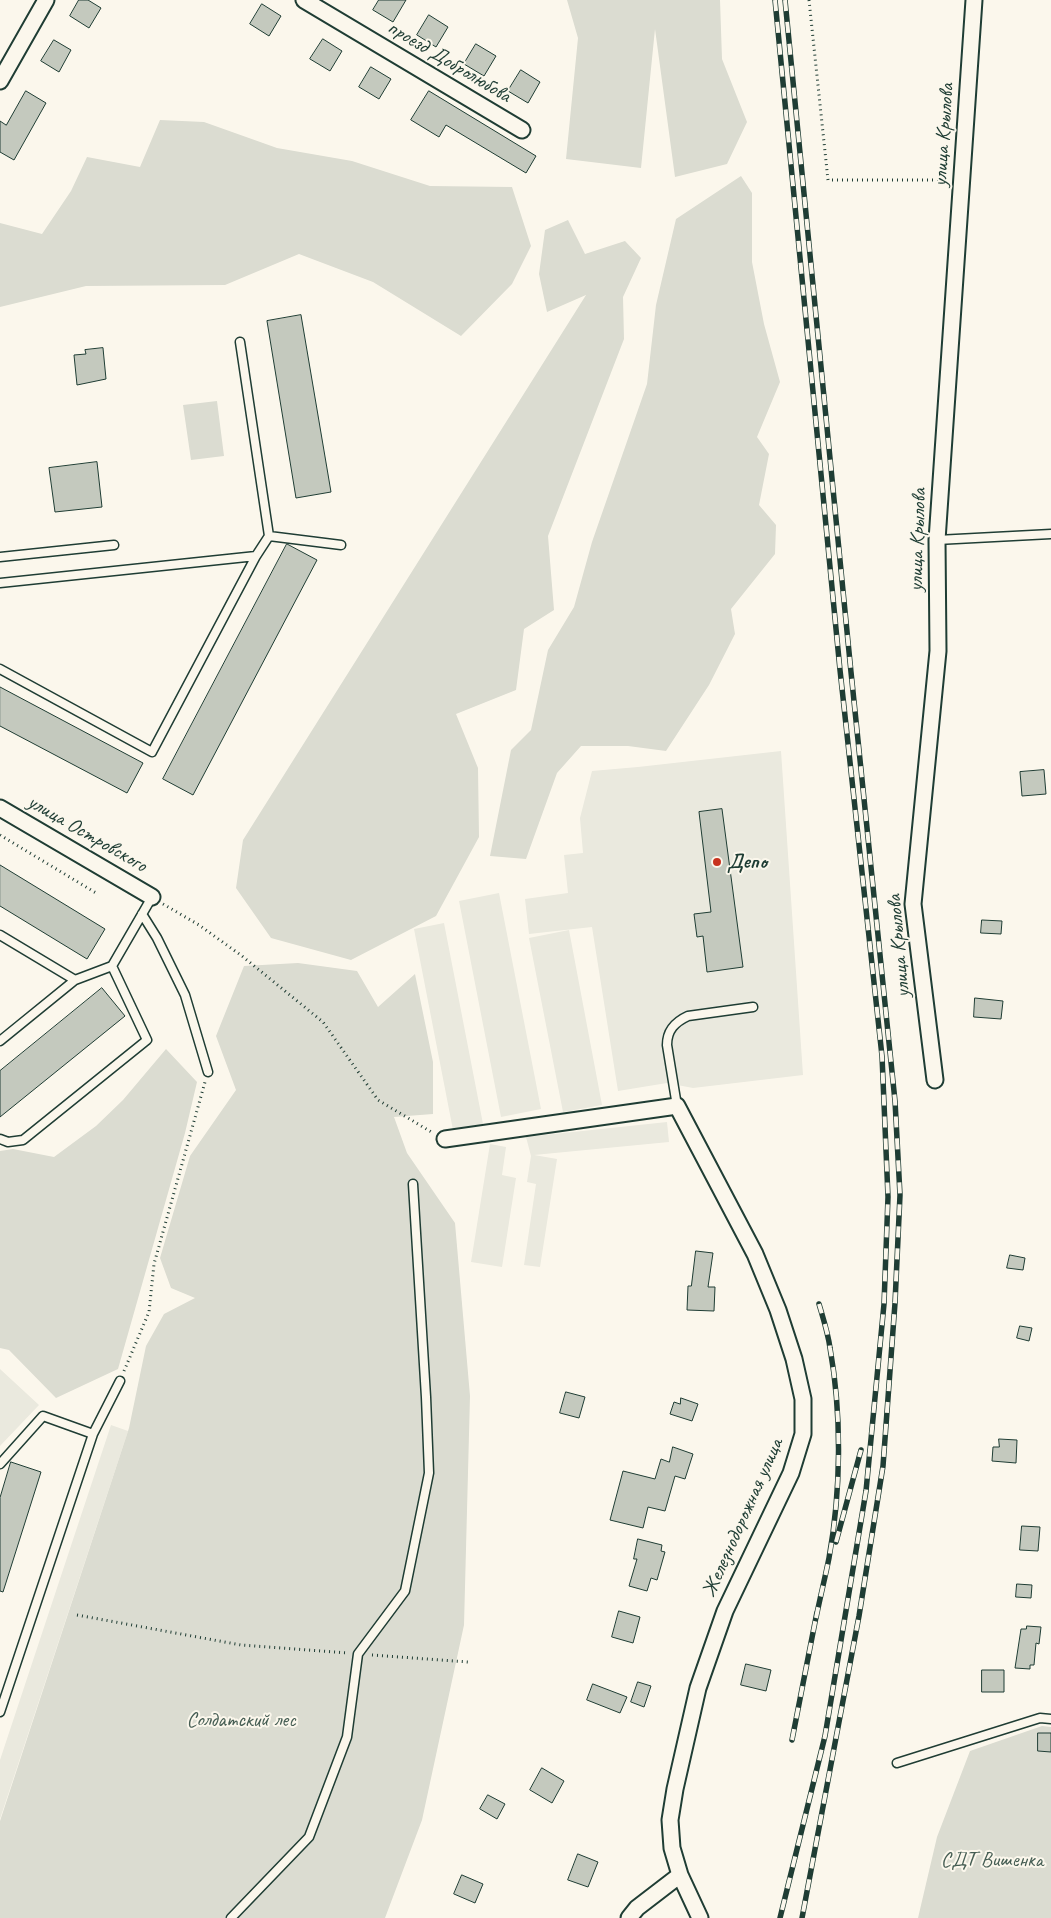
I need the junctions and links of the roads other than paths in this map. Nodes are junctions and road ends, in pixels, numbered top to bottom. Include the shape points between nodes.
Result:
1 (46, 0) edge
2 (304, 0) edge
3 (974, 0) edge
4 (0, 81) edge
5 (522, 130) dead end
6 (240, 342) dead end
7 (1051, 534) edge
8 (269, 536) junction
9 (937, 540) junction
10 (114, 545) dead end
11 (340, 546) dead end
12 (256, 556) junction
13 (0, 557) edge
14 (0, 583) edge
15 (0, 669) edge
16 (0, 808) edge
17 (152, 897) joint
18 (142, 914) junction
19 (0, 935) edge
20 (112, 966) junction
21 (75, 980) junction
22 (754, 1007) dead end
23 (0, 1041) edge
24 (208, 1072) road end
25 (935, 1080) dead end
26 (677, 1106) junction
27 (0, 1138) edge
28 (445, 1139) road end
29 (413, 1184) dead end
30 (120, 1381) road end
31 (93, 1434) junction
32 (0, 1464) edge
33 (0, 1712) edge
34 (1051, 1719) edge
35 (897, 1763) dead end
36 (680, 1875) junction
37 (231, 1918) edge
38 (629, 1918) edge
39 (700, 1918) edge

1 - 4 street
2 - 5 street, проезд Добролюбова
3 - 9 street, улица Крылова
6 - 8 lane
7 - 9 lane
8 - 11 lane
8 - 12 lane
9 - 25 street, улица Крылова via 938,652 913,904
10 - 13 lane
12 - 14 lane
12 - 15 lane via 152,752
16 - 17 street, улица Островского
17 - 18 lane
18 - 20 lane
18 - 24 lane via 186,995
19 - 21 lane
20 - 21 lane
20 - 27 lane via 147,1040 23,1140 8,1142
21 - 23 lane
22 - 26 lane via 688,1016 671,1028 667,1045
26 - 28 street
26 - 36 street, Железнодорожная улица via 755,1254 778,1310 803,1399 803,1434 791,1473 725,1611 698,1688 670,1820 672,1848
29 - 37 lane via 429,1473 405,1590 358,1654 347,1737 309,1837
30 - 31 lane
31 - 32 lane via 43,1416
31 - 33 lane
34 - 35 lane via 1040,1718
36 - 38 street
36 - 39 street, Железнодорожная улица

